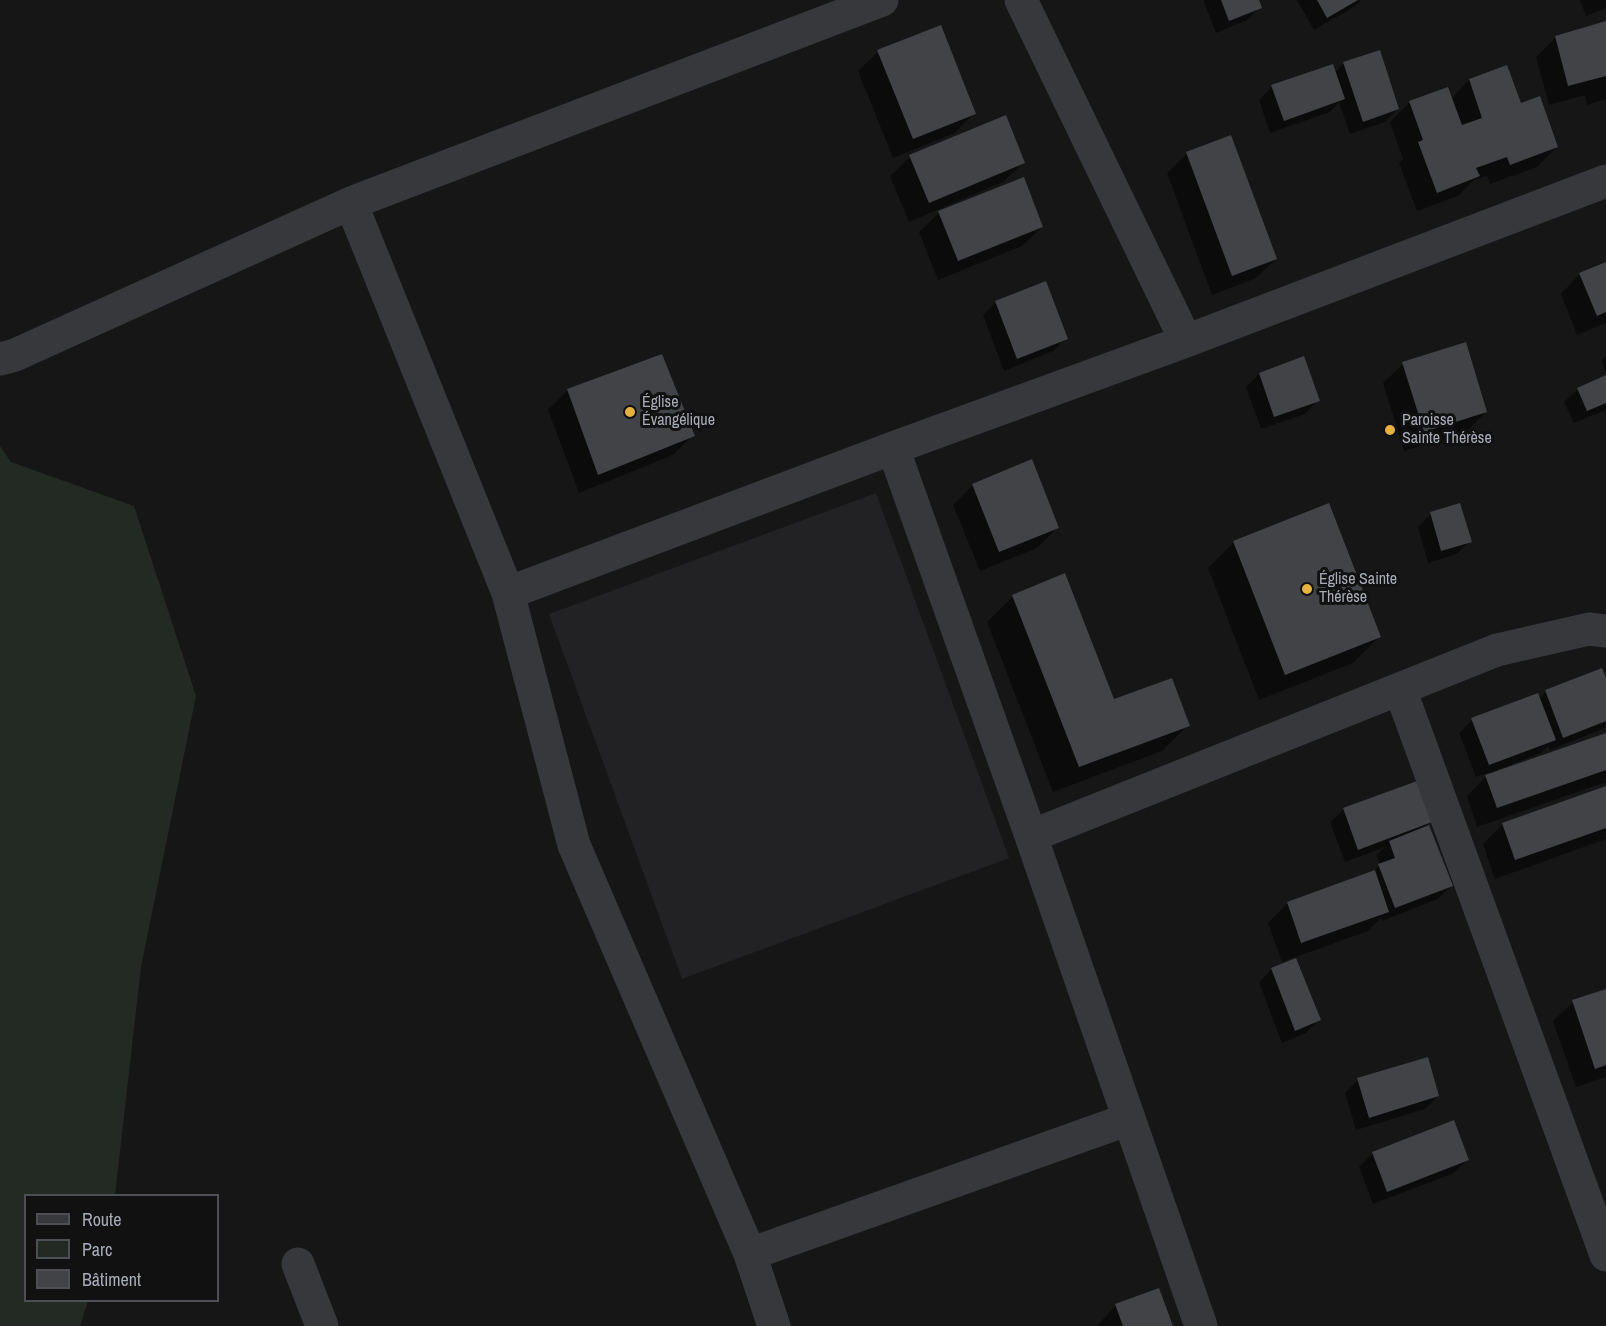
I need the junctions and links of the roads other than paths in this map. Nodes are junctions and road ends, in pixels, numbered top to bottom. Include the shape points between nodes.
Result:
1 (882, 0) edge
2 (1021, 0) edge
3 (1606, 181) edge
4 (351, 203) junction
5 (1186, 341) junction
6 (0, 359) edge
7 (893, 448) junction
8 (508, 592) junction
9 (1606, 631) edge
10 (1400, 689) junction
11 (1031, 836) junction
12 (1128, 1119) junction
13 (750, 1254) junction
14 (1606, 1255) edge
15 (298, 1264) dead end
16 (322, 1326) edge
17 (774, 1326) edge
18 (1201, 1326) edge

1 - 4 street
2 - 5 street
3 - 5 street
4 - 6 street
4 - 8 street
5 - 7 street
7 - 8 street
7 - 11 street
8 - 13 street via 574,845
9 - 10 street via 1589,629 1497,650
10 - 11 street
10 - 14 street
11 - 12 street
12 - 13 street
12 - 18 street
13 - 17 street
15 - 16 street

